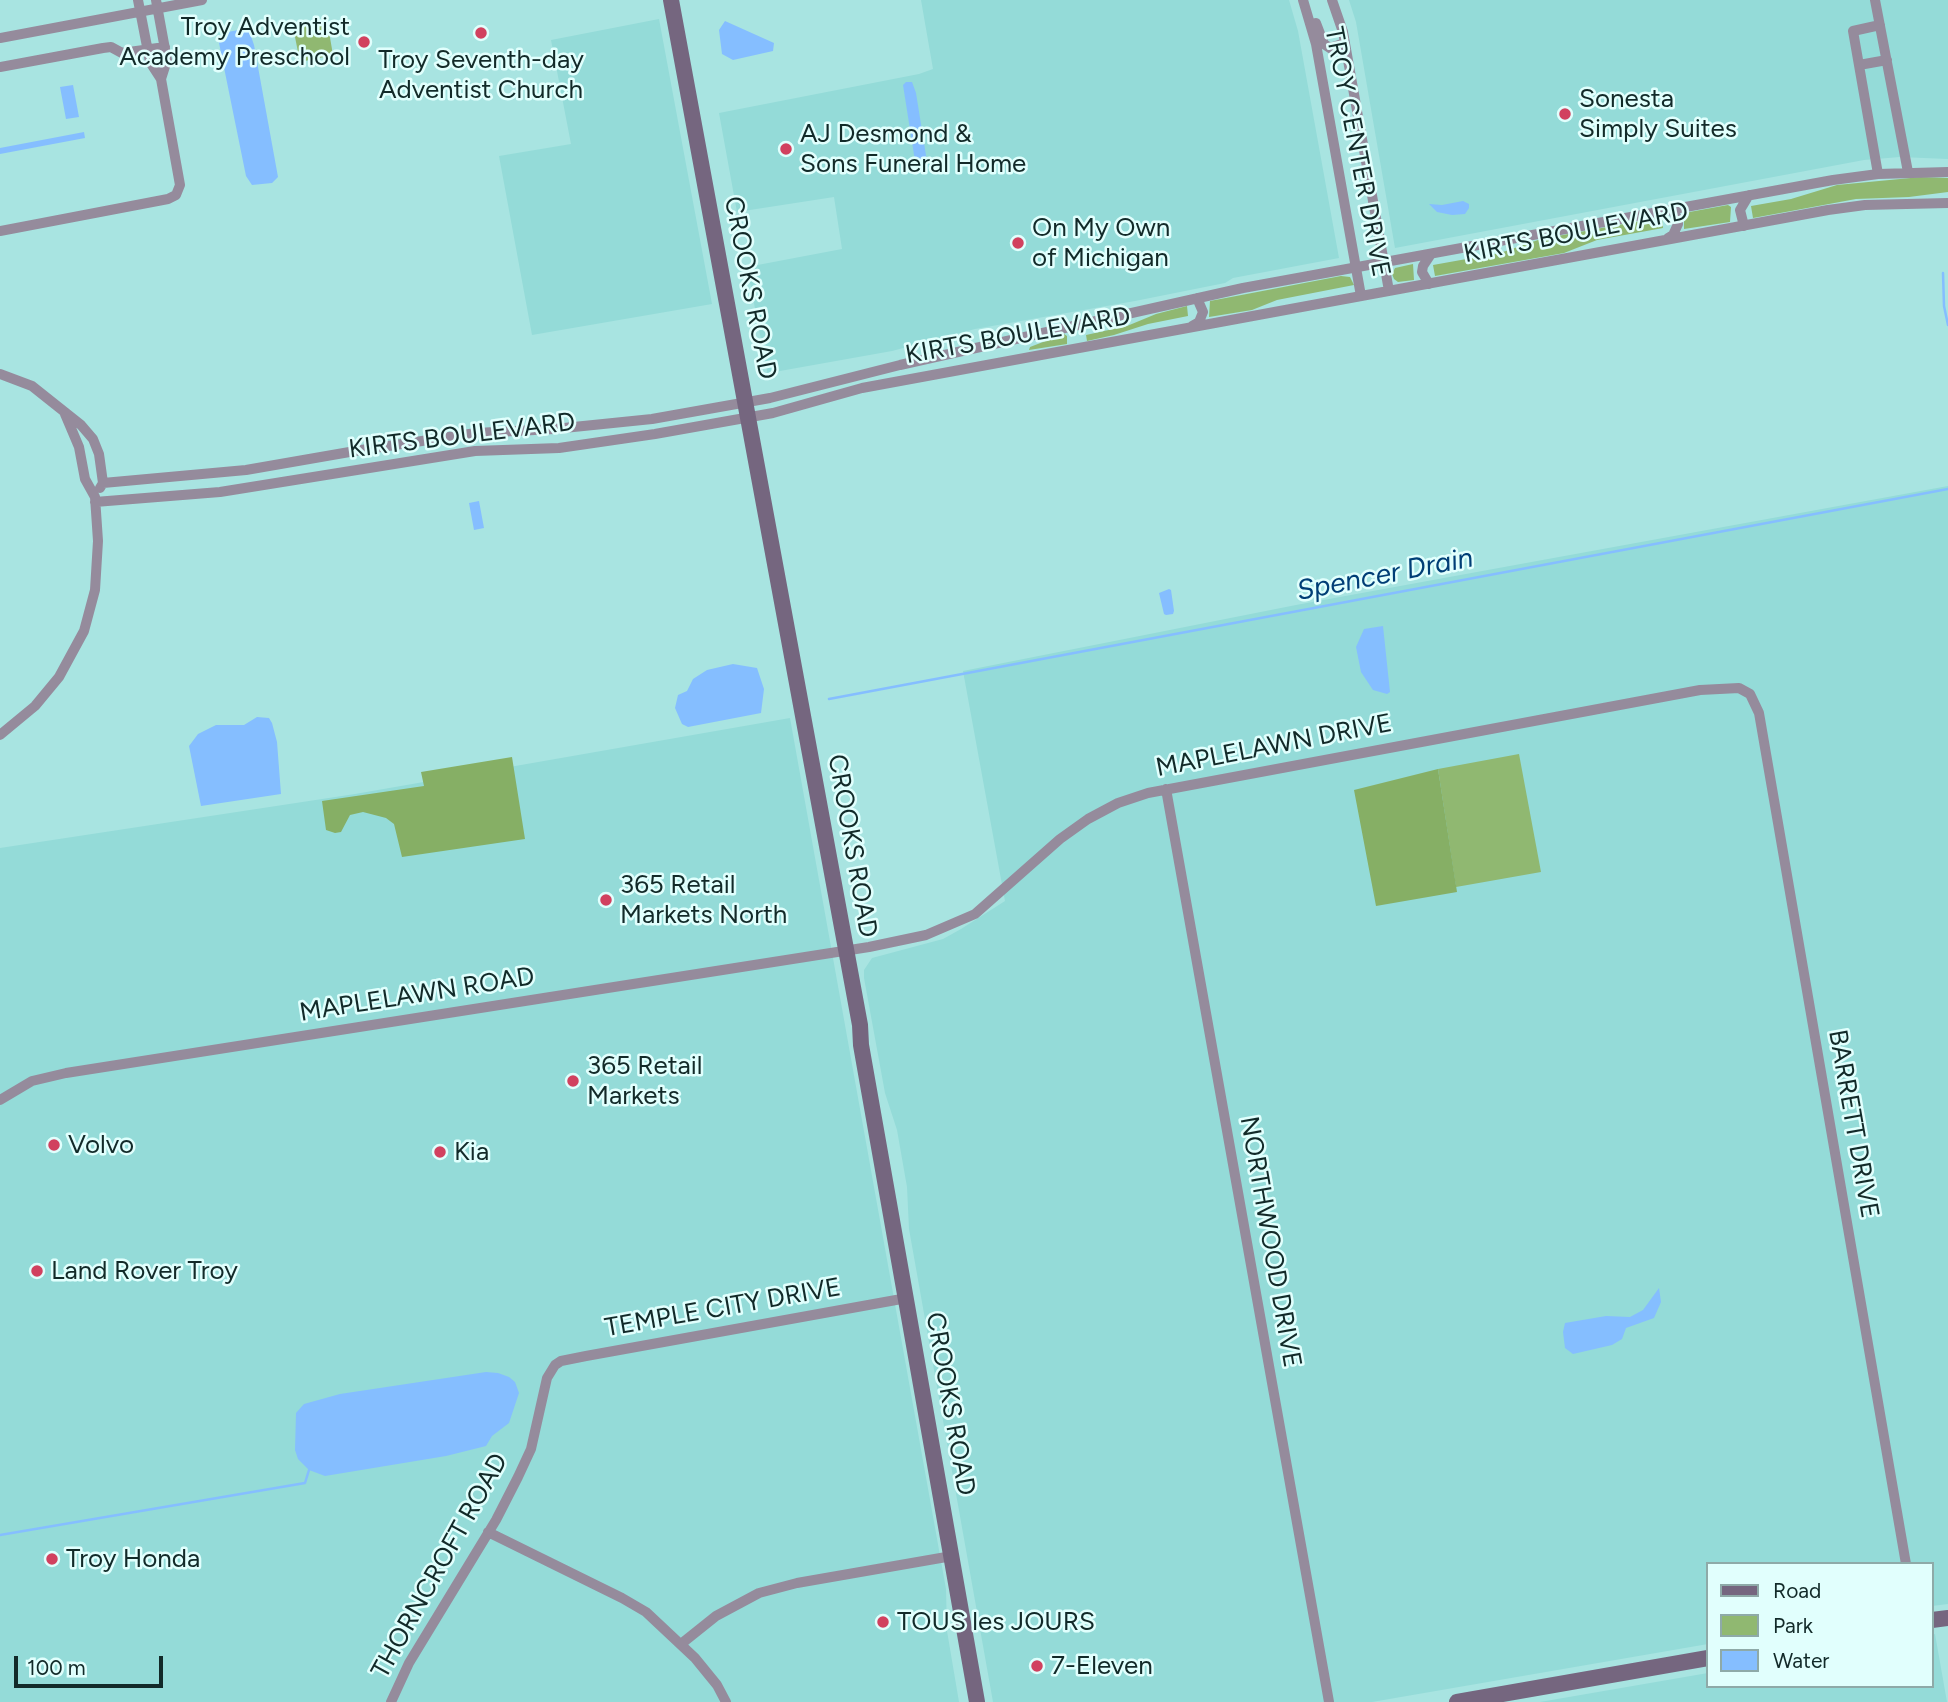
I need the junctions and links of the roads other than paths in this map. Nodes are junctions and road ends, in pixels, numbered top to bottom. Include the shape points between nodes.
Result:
1 (138, 0) edge
2 (202, 0) edge
3 (671, 0) edge
4 (1303, 0) edge
5 (1332, 0) edge
6 (1875, 0) edge
7 (157, 4) edge
8 (140, 12) junction
9 (1309, 17) junction
10 (1880, 25) junction
11 (1, 34) edge
12 (1345, 43) junction
13 (165, 47) junction
14 (147, 51) junction
15 (1887, 60) junction
16 (1859, 65) junction
17 (0, 67) edge
18 (161, 79) junction
19 (1908, 172) junction
20 (1948, 172) edge
21 (1878, 174) junction
22 (1749, 195) junction
23 (1948, 203) edge
24 (1671, 209) junction
25 (1744, 226) junction
26 (0, 230) edge
27 (1665, 240) junction
28 (1431, 254) junction
29 (1384, 262) junction
30 (1356, 267) junction
31 (1429, 284) junction
32 (1389, 291) junction
33 (1361, 296) junction
34 (1197, 298) junction
35 (1081, 325) junction
36 (1190, 327) junction
37 (1080, 348) junction
38 (0, 374) edge
39 (748, 410) junction
40 (65, 414) junction
41 (103, 483) junction
42 (95, 499) junction
43 (1750, 694) joint
44 (0, 735) edge
45 (1166, 789) junction
46 (846, 950) junction
47 (0, 1100) edge
48 (907, 1298) junction
49 (550, 1371) joint
50 (488, 1532) junction
51 (952, 1556) junction
52 (1906, 1562) edge
53 (681, 1644) junction
54 (1706, 1658) edge
55 (391, 1702) edge
56 (726, 1702) edge
57 (977, 1702) edge
58 (1329, 1702) edge
59 (1457, 1702) edge

1 - 8 street
2 - 7 street
3 - 39 main road, CROOKS ROAD
4 - 9 street, TROY CENTER DRIVE
5 - 12 street, TROY CENTER DRIVE
6 - 10 street
7 - 8 street
7 - 13 street
8 - 11 street
8 - 14 street
9 - 12 street, TROY CENTER DRIVE via 1324,44 1331,48
9 - 30 street, TROY CENTER DRIVE
10 - 15 street
10 - 16 street via 1853,31
12 - 29 street, TROY CENTER DRIVE
13 - 14 street
13 - 18 street via 167,60
14 - 17 street via 122,53 111,47
14 - 18 street
15 - 16 street
15 - 19 street
16 - 21 street
18 - 26 street via 180,186 176,195
19 - 20 street, KIRTS BOULEVARD
19 - 21 street, KIRTS BOULEVARD
21 - 22 street, KIRTS BOULEVARD
22 - 24 street, KIRTS BOULEVARD
22 - 25 street via 1740,210
23 - 25 street, KIRTS BOULEVARD via 1859,205
24 - 27 street via 1678,224
24 - 28 street, KIRTS BOULEVARD
25 - 27 street, KIRTS BOULEVARD
27 - 31 street, KIRTS BOULEVARD
28 - 29 street, KIRTS BOULEVARD
28 - 31 street via 1422,272
29 - 30 street, KIRTS BOULEVARD
29 - 32 street, TROY CENTER DRIVE
30 - 33 street, TROY CENTER DRIVE
30 - 34 street, KIRTS BOULEVARD
31 - 32 street, KIRTS BOULEVARD
32 - 33 street, KIRTS BOULEVARD
33 - 36 street, KIRTS BOULEVARD
34 - 35 street, KIRTS BOULEVARD
34 - 36 street via 1202,317
35 - 37 street via 1076,340
35 - 39 street, KIRTS BOULEVARD
36 - 37 street, KIRTS BOULEVARD
37 - 39 street, KIRTS BOULEVARD via 862,388 806,404
38 - 40 street via 32,386
39 - 41 street, KIRTS BOULEVARD via 463,435 246,470
39 - 42 street, KIRTS BOULEVARD via 559,448 475,451 220,492
39 - 46 main road, CROOKS ROAD
40 - 41 street via 93,439
40 - 42 street
41 - 42 street
42 - 44 street via 97,573 84,631 49,691
43 - 45 street, MAPLELAWN DRIVE via 1739,688 1705,690
43 - 52 street, BARRETT DRIVE via 1759,713
45 - 46 street, MAPLELAWN DRIVE via 1118,803 1088,818 967,919 926,935
45 - 58 street, NORTHWOOD DRIVE
46 - 47 street, MAPLELAWN ROAD via 66,1073 32,1081
46 - 48 main road, CROOKS ROAD
48 - 49 street, TEMPLE CITY DRIVE via 586,1356 561,1362
48 - 51 main road, CROOKS ROAD
49 - 50 street, THORNCROFT ROAD via 531,1449
50 - 53 street via 622,1598 646,1612
50 - 55 street, THORNCROFT ROAD via 409,1663
51 - 53 street via 759,1593 716,1616
51 - 57 main road, CROOKS ROAD
53 - 56 street
54 - 59 main road

